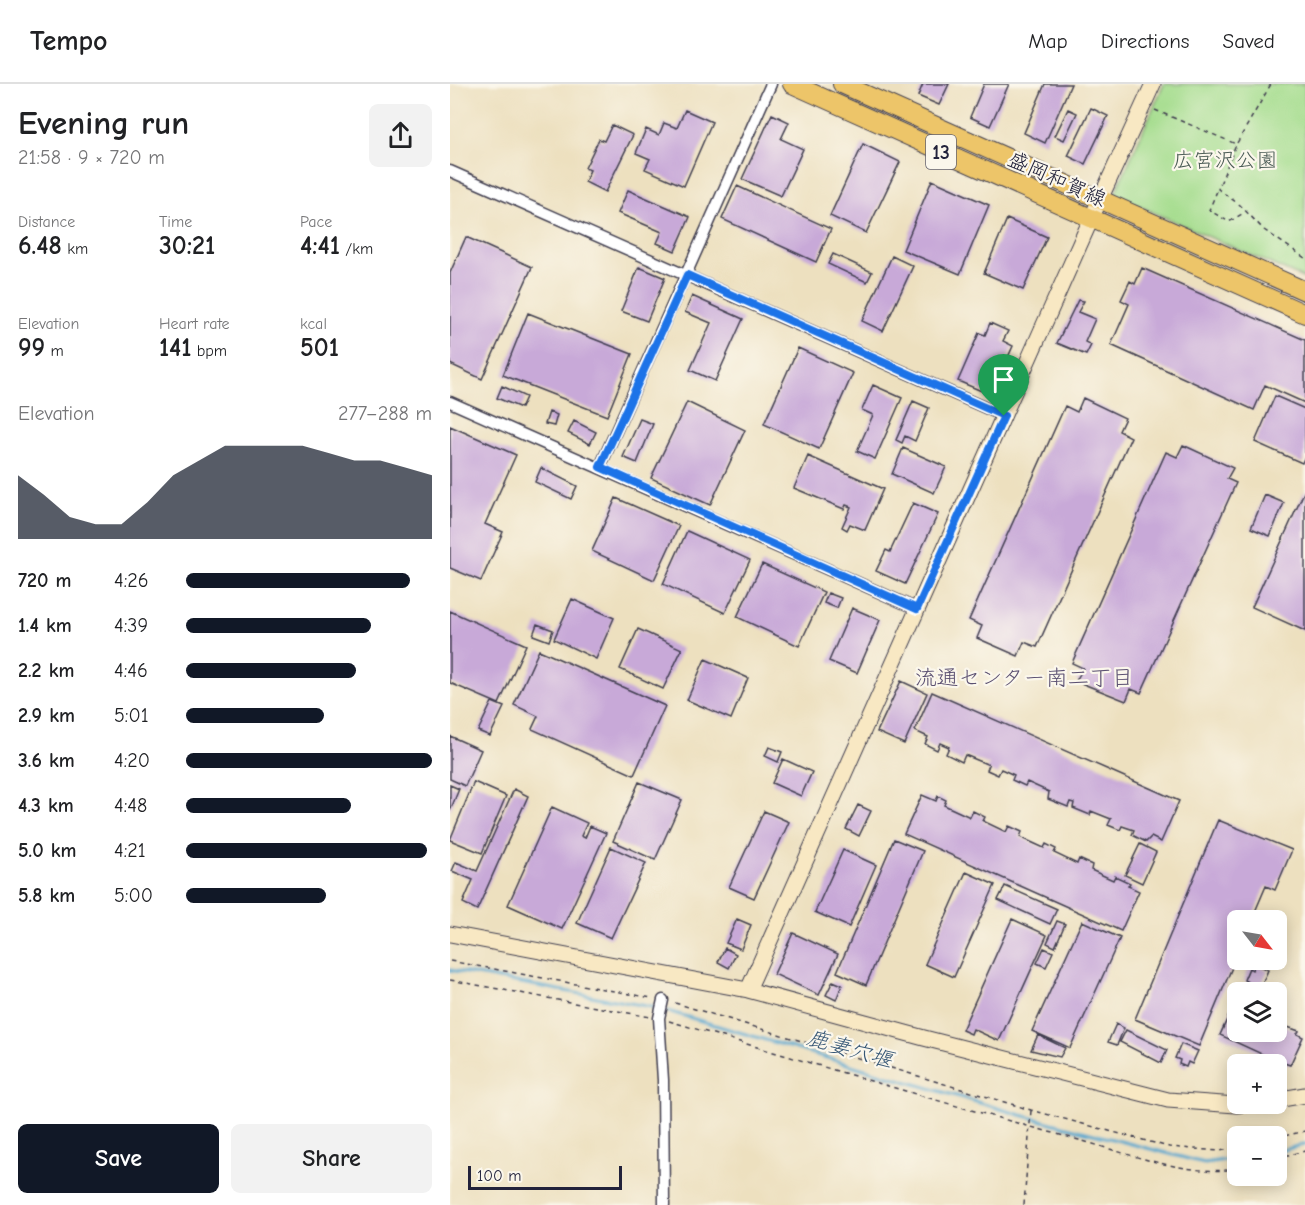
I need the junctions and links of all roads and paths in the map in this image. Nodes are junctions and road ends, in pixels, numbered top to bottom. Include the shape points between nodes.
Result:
1 (771, 84) edge
2 (792, 84) edge
3 (842, 84) edge
4 (1271, 84) edge
5 (1151, 85) edge
6 (1143, 105) junction
7 (1236, 144) junction
8 (450, 171) edge
9 (1218, 189) junction
10 (1100, 199) junction
11 (1246, 211) junction
12 (1091, 219) junction
13 (1305, 258) edge
14 (687, 275) junction
15 (1305, 291) edge
16 (1305, 314) edge
17 (450, 402) edge
18 (1004, 416) junction
19 (600, 467) junction
20 (917, 609) junction
21 (450, 934) edge
22 (450, 961) edge
23 (450, 980) edge
24 (748, 990) junction
25 (662, 1009) junction
26 (1305, 1095) edge
27 (1287, 1098) edge
28 (1227, 1104) edge
29 (1031, 1111) junction
30 (1030, 1127) junction
31 (1305, 1131) edge
32 (1287, 1135) edge
33 (1227, 1149) edge
34 (1305, 1151) edge
35 (1287, 1155) edge
36 (1227, 1171) edge
37 (664, 1205) edge
38 (1024, 1205) edge

1 - 14 street
2 - 12 main road, 盛岡和賀線 / 13
3 - 10 main road, 盛岡和賀線 / 13
4 - 7 path
5 - 6 street
6 - 7 path
6 - 10 street
7 - 9 path
8 - 14 street
9 - 11 path
9 - 11 path via 1209,210 1229,222
10 - 12 street
10 - 15 main road, 盛岡和賀線 / 13
11 - 13 path via 1264,230
12 - 16 main road, 盛岡和賀線 / 13
12 - 18 street
14 - 18 street
14 - 19 street
17 - 19 street
18 - 20 street
19 - 20 street
20 - 24 street
21 - 24 street
22 - 25 path
23 - 25 path
24 - 28 street via 1168,1100
25 - 29 path
25 - 30 path
25 - 37 street
26 - 27 street
29 - 30 path
29 - 33 path via 1169,1147
30 - 36 path via 1194,1171
30 - 38 path
31 - 32 path
34 - 35 path

